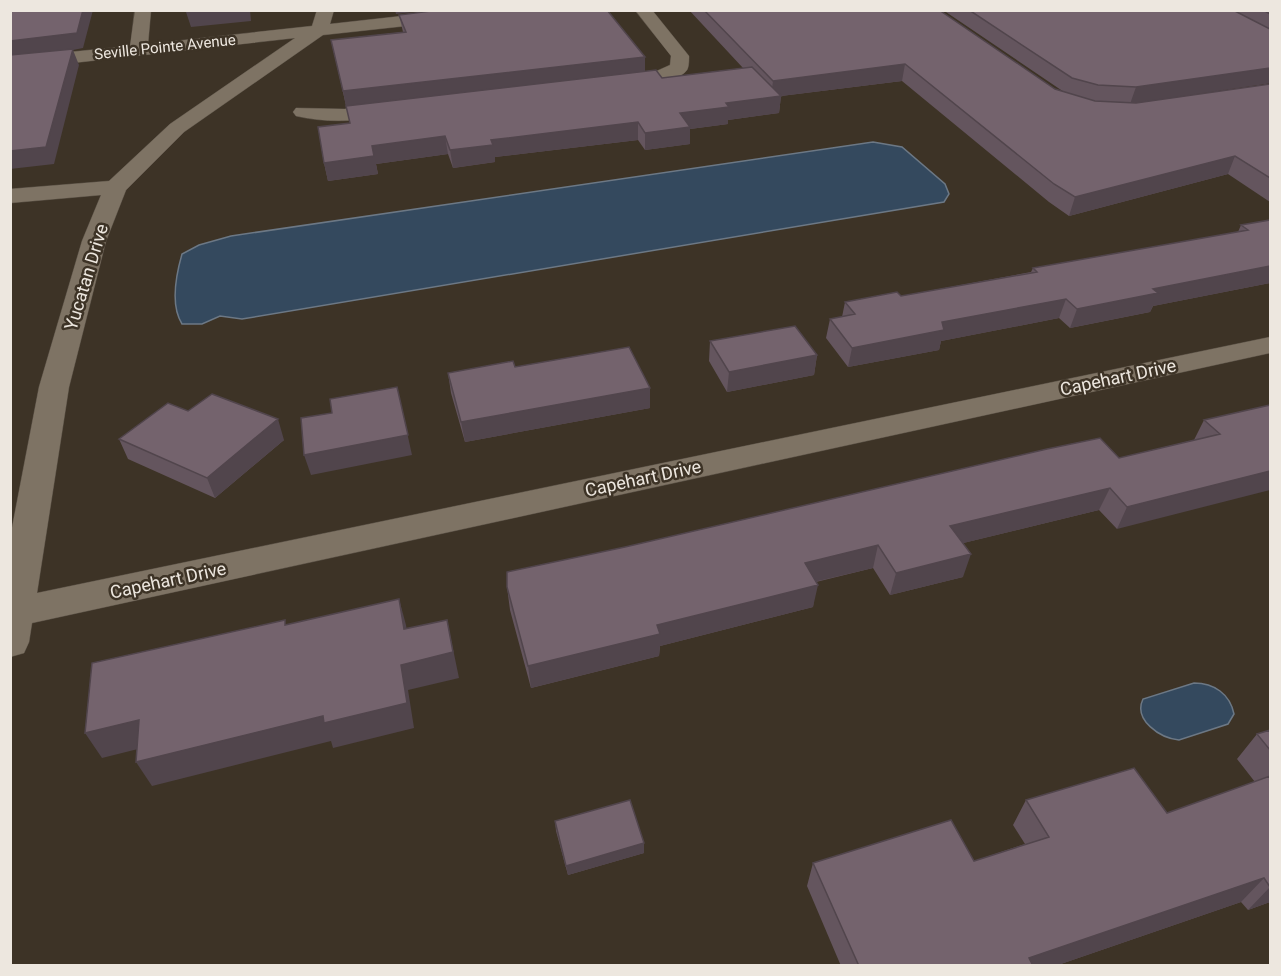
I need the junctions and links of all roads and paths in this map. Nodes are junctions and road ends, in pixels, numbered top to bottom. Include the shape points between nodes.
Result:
1 (143, 10) edge
2 (507, 10) edge
3 (643, 10) edge
4 (323, 20) edge
5 (138, 50) junction
6 (10, 64) edge
7 (594, 86) edge
8 (416, 107) edge
9 (303, 112) dead end
10 (116, 187) junction
11 (10, 196) edge
12 (1270, 345) edge
13 (13, 627) edge

1 - 5 street
2 - 4 street, Seville Pointe Avenue
3 - 7 street via 680,56 679,68 654,79
4 - 5 street, Seville Pointe Avenue
4 - 10 street, Yucatan Drive via 177,128
5 - 6 street, Seville Pointe Avenue
8 - 9 street via 344,115
10 - 11 street
10 - 13 street, Yucatan Drive via 94,241 54,387
12 - 13 street, Capehart Drive

